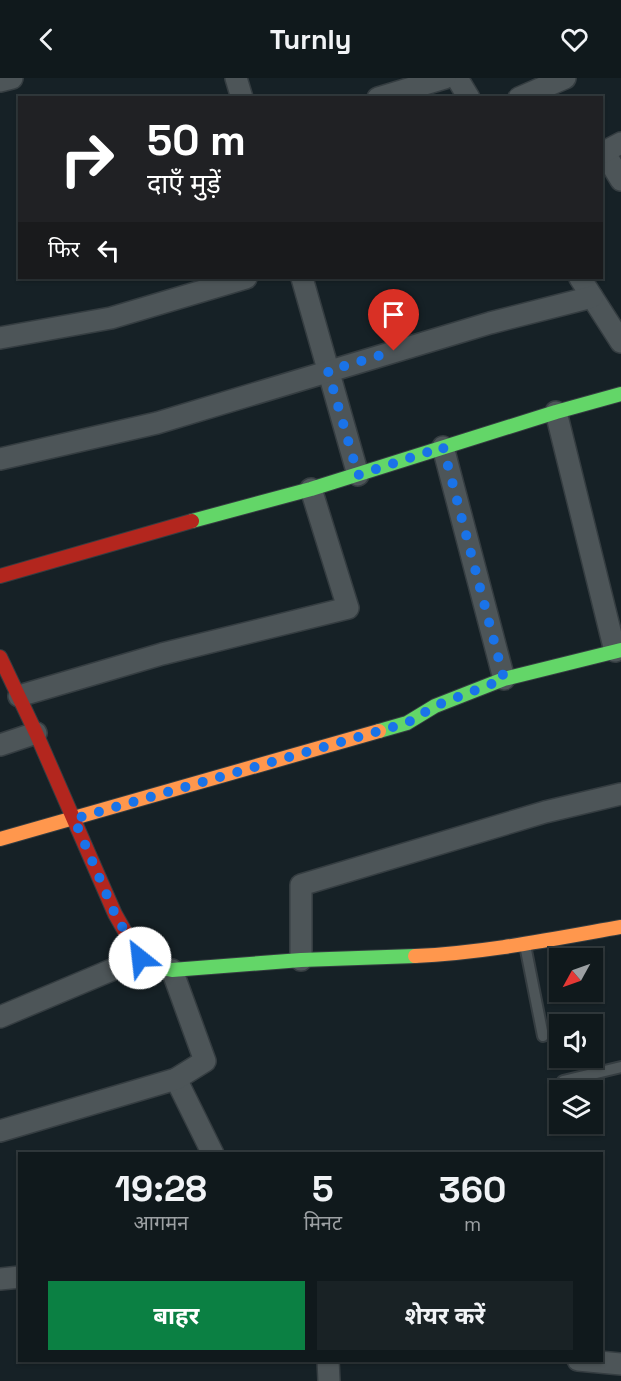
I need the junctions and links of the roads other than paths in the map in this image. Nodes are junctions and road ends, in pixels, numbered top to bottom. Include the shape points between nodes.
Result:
1 (12, 78) edge
2 (236, 78) edge
3 (445, 78) edge
4 (457, 78) edge
5 (565, 78) edge
6 (0, 81) edge
7 (241, 96) edge
8 (385, 96) edge
9 (468, 96) edge
10 (524, 96) edge
11 (609, 149) edge
12 (621, 180) edge
13 (243, 279) edge
14 (302, 279) edge
15 (581, 279) edge
16 (592, 297) junction
17 (0, 338) edge
18 (621, 342) edge
19 (328, 371) junction
20 (621, 394) edge
21 (556, 412) junction
22 (443, 447) junction
23 (0, 459) edge
24 (358, 475) junction
25 (311, 489) junction
26 (0, 576) edge
27 (618, 651) edge
28 (0, 657) edge
29 (504, 679) junction
30 (19, 696) junction
31 (36, 733) junction
32 (0, 745) edge
33 (621, 794) edge
34 (74, 819) junction
35 (0, 839) edge
36 (621, 927) edge
37 (524, 944) junction
38 (140, 958) junction
39 (301, 960) junction
40 (172, 970) junction
41 (0, 1017) edge
42 (543, 1036) dead end
43 (621, 1067) edge
44 (176, 1079) junction
45 (567, 1080) edge
46 (0, 1131) edge
47 (212, 1152) edge
48 (18, 1277) edge
49 (0, 1279) edge
50 (328, 1362) edge
51 (600, 1362) edge
52 (621, 1364) edge
53 (329, 1381) edge

1 - 6 street
2 - 7 street
3 - 8 street
4 - 9 street
5 - 10 street
11 - 12 street
13 - 17 street via 111,318
14 - 19 street
15 - 16 street
16 - 18 street
16 - 19 street via 490,322
19 - 23 street via 157,423
19 - 24 street
20 - 21 street
21 - 22 street
21 - 27 street
22 - 24 street
22 - 29 street
24 - 25 street
25 - 26 street
25 - 30 street via 348,608 162,654
27 - 29 street
28 - 30 street
29 - 34 street via 435,706 407,723
30 - 31 street
31 - 32 street
31 - 34 street
33 - 39 street via 545,812 301,885
34 - 35 street
34 - 38 street via 115,914
36 - 37 street
37 - 39 street via 435,955
37 - 42 lane
38 - 40 street
38 - 41 street
39 - 40 street
40 - 44 street via 205,1061
43 - 45 lane
44 - 46 street
44 - 47 street
48 - 49 street
50 - 53 street
51 - 52 street

